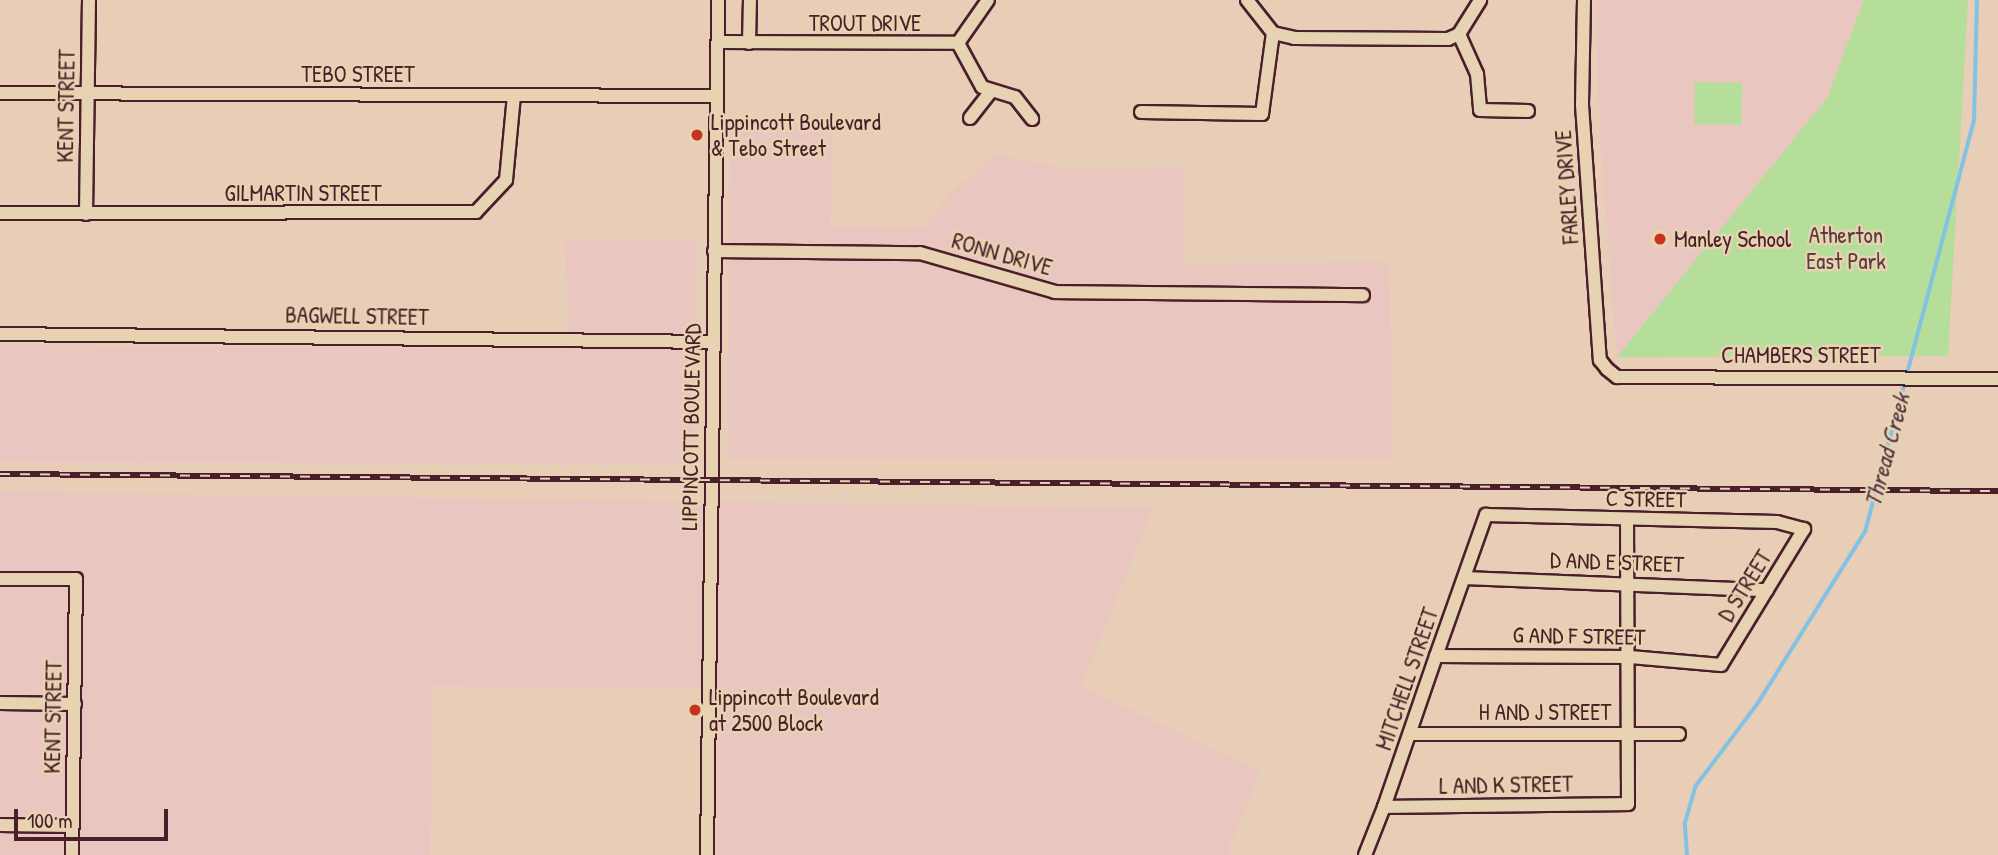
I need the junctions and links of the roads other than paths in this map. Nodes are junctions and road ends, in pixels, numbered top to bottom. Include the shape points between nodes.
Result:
1 (89, 0) edge
2 (718, 0) edge
3 (750, 0) edge
4 (988, 0) edge
5 (1247, 0) edge
6 (1479, 0) edge
7 (1584, 0) edge
8 (1273, 33) junction
9 (1459, 34) junction
10 (718, 42) junction
11 (749, 43) junction
12 (958, 43) junction
13 (986, 89) junction
14 (0, 93) edge
15 (88, 94) junction
16 (514, 95) junction
17 (717, 96) junction
18 (1141, 111) dead end
19 (1528, 111) dead end
20 (970, 118) dead end
21 (1032, 120) dead end
22 (0, 213) edge
23 (86, 214) junction
24 (714, 251) junction
25 (1363, 295) dead end
26 (0, 334) edge
27 (713, 342) junction
28 (1607, 369) joint
29 (1998, 379) edge
30 (1486, 515) joint
31 (1627, 520) junction
32 (1804, 529) joint
33 (1464, 578) junction
34 (0, 579) edge
35 (1628, 581) junction
36 (1767, 590) junction
37 (1436, 656) junction
38 (1630, 657) junction
39 (1721, 664) joint
40 (0, 704) edge
41 (75, 704) junction
42 (1628, 733) junction
43 (1410, 734) junction
44 (1679, 734) dead end
45 (1384, 807) junction
46 (0, 825) edge
47 (72, 826) junction
48 (72, 855) edge
49 (707, 855) edge
50 (1365, 855) edge

1 - 15 street, KENT STREET
2 - 10 street, LIPPINCOTT BOULEVARD
3 - 11 street
4 - 12 street
5 - 8 street
6 - 9 street
7 - 28 street, FARLEY DRIVE via 1582,105 1600,360
8 - 9 street via 1448,40
8 - 18 street via 1262,114
9 - 19 street via 1477,74 1480,110
10 - 11 street, TROUT DRIVE
10 - 17 street, LIPPINCOTT BOULEVARD
11 - 12 street, TROUT DRIVE
12 - 13 street
13 - 20 street
13 - 21 street via 1015,97
14 - 15 street, TEBO STREET
15 - 16 street, TEBO STREET
15 - 23 street, KENT STREET
16 - 17 street, TEBO STREET
16 - 23 street, GILMARTIN STREET via 506,180 476,212
17 - 24 street, LIPPINCOTT BOULEVARD
22 - 23 street, GILMARTIN STREET
24 - 25 street, RONN DRIVE via 920,253 1055,292
24 - 27 street, LIPPINCOTT BOULEVARD
26 - 27 street, BAGWELL STREET
27 - 49 street, LIPPINCOTT BOULEVARD
28 - 29 street, CHAMBERS STREET via 1617,377
30 - 31 street, C STREET
30 - 33 street, MITCHELL STREET
31 - 32 street, C STREET via 1777,522
31 - 35 street
32 - 36 street, D STREET
33 - 35 street, D AND E STREET
33 - 37 street, MITCHELL STREET
34 - 41 street, KENT STREET via 76,579
35 - 36 street, D AND E STREET
35 - 38 street
36 - 39 street, D STREET
37 - 38 street, G AND F STREET
37 - 43 street, MITCHELL STREET
38 - 39 street, G AND F STREET
38 - 42 street
40 - 41 street
41 - 47 street, KENT STREET
42 - 43 street, H AND J STREET
42 - 44 street, H AND J STREET
42 - 45 street, L AND K STREET via 1628,804
43 - 45 street, MITCHELL STREET
45 - 50 street, MITCHELL STREET
46 - 47 street
47 - 48 street, KENT STREET

